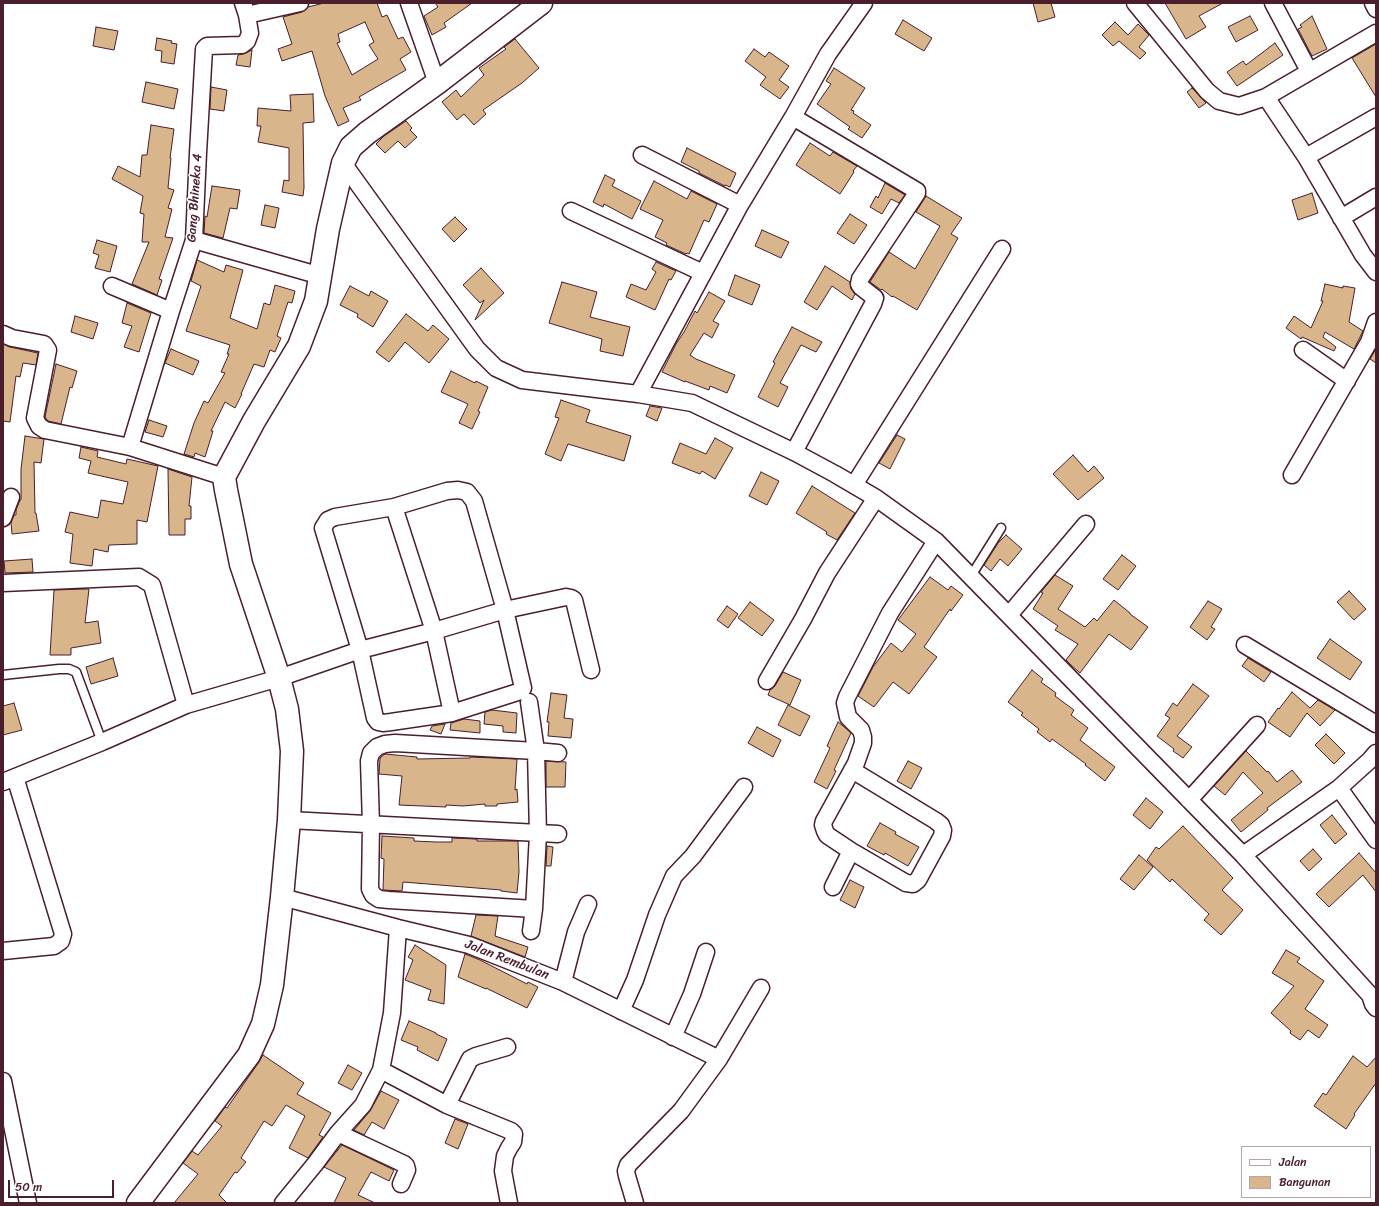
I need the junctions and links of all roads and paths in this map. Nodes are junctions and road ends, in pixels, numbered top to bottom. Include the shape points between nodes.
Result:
1 (300, 3) edge
2 (409, 3) edge
3 (541, 3) edge
4 (864, 3) edge
5 (1135, 3) edge
6 (1273, 3) edge
7 (1373, 3) edge
8 (245, 9) edge
9 (1376, 9) edge
10 (1376, 33) edge
11 (1309, 71) junction
12 (437, 83) junction
13 (1266, 97) junction
14 (793, 117) junction
15 (1376, 117) edge
16 (642, 156) dead end
17 (1306, 157) junction
18 (343, 163) junction
19 (1376, 197) edge
20 (740, 204) junction
21 (572, 212) dead end
22 (1341, 218) junction
23 (194, 240) junction
24 (1002, 249) dead end
25 (703, 272) junction
26 (1376, 272) edge
27 (321, 276) junction
28 (112, 286) dead end
29 (171, 311) junction
30 (1376, 322) edge
31 (3, 334) edge
32 (1303, 350) dead end
33 (1347, 381) junction
34 (638, 394) junction
35 (130, 448) junction
36 (794, 452) junction
37 (1292, 475) dead end
38 (224, 477) junction
39 (854, 485) junction
40 (11, 497) dead end
41 (876, 498) junction
42 (394, 507) junction
43 (3, 518) edge
44 (1086, 524) dead end
45 (1001, 528) dead end
46 (936, 541) junction
47 (971, 576) junction
48 (3, 583) edge
49 (505, 610) junction
50 (1009, 615) junction
51 (434, 631) junction
52 (1245, 645) dead end
53 (360, 650) junction
54 (591, 670) dead end
55 (3, 674) edge
56 (279, 678) junction
57 (767, 681) dead end
58 (529, 702) dead end
59 (186, 706) junction
60 (452, 713) junction
61 (1376, 724) edge
62 (1257, 725) dead end
63 (102, 742) junction
64 (536, 750) junction
65 (558, 753) dead end
66 (1374, 760) edge
67 (852, 770) junction
68 (6, 779) edge
69 (744, 787) dead end
70 (1339, 788) junction
71 (1189, 800) junction
72 (289, 820) junction
73 (372, 825) junction
74 (538, 834) junction
75 (558, 834) dead end
76 (1376, 840) edge
77 (850, 851) junction
78 (1243, 855) junction
79 (833, 886) dead end
80 (282, 897) junction
81 (588, 904) dead end
82 (534, 908) junction
83 (398, 928) junction
84 (531, 931) dead end
85 (3, 951) edge
86 (706, 952) dead end
87 (563, 982) junction
88 (761, 988) dead end
89 (1376, 1008) edge
90 (621, 1010) junction
91 (673, 1037) junction
92 (507, 1047) dead end
93 (719, 1059) junction
94 (381, 1070) junction
95 (3, 1081) edge
96 (447, 1104) junction
97 (338, 1133) junction
98 (401, 1184) dead end
99 (28, 1203) edge
100 (138, 1203) edge
101 (283, 1203) edge
102 (509, 1203) edge
103 (635, 1203) edge

1 - 8 street
2 - 12 street
3 - 12 street
4 - 14 street via 828,54
5 - 13 street via 1207,90 1220,101 1240,106
6 - 11 street
7 - 9 street
8 - 23 street, Gang Bhineka 4 via 250,33 247,41 242,45 207,46 204,49
10 - 11 street
11 - 13 street
12 - 18 street via 367,133 351,147
13 - 17 street
14 - 20 street
14 - 36 street via 917,191 860,279 861,287 875,300
15 - 17 street
16 - 20 street
17 - 22 street
18 - 27 street via 328,229
18 - 34 street via 477,349 496,368 522,380
19 - 22 street
20 - 25 street
21 - 25 street
22 - 26 street
23 - 27 street
23 - 29 street, Gang Bhineka 4
24 - 39 street
25 - 34 street
27 - 38 street via 316,301 299,346
28 - 29 street
29 - 35 street, Gang Bhineka 4
30 - 33 street via 1369,342
31 - 35 street via 44,344 48,350 35,418 39,426 45,430
32 - 33 street
33 - 37 street
34 - 36 street via 692,403
35 - 38 street
36 - 39 street
38 - 56 street via 241,564
39 - 41 street
40 - 43 street
41 - 46 street
41 - 57 street via 827,573
42 - 49 street via 447,491 467,492 474,501
42 - 51 street
42 - 53 street via 335,517 328,520 323,528
44 - 50 street
45 - 47 lane
46 - 47 street
46 - 67 street via 890,613 847,696 845,703 848,717 861,730 863,737
47 - 50 street
48 - 59 street via 139,577 152,585
49 - 51 street
49 - 54 street via 566,597 572,598
49 - 60 street via 522,690
50 - 71 street
51 - 53 street
51 - 60 street
52 - 61 street
53 - 56 street
53 - 60 street via 378,722
55 - 63 lane via 59,669 76,672
56 - 59 street
56 - 72 street via 287,709 292,751
58 - 64 street
59 - 63 street
62 - 71 street
63 - 68 street
64 - 65 street
64 - 73 street via 395,743 377,747 371,753 369,761
64 - 74 street
66 - 70 street
67 - 77 street via 823,825 827,834
67 - 77 street via 936,821 943,830 918,880 913,884 906,883
68 - 85 street via 63,934 61,941 54,946
69 - 90 street via 693,856 674,876 656,915
70 - 76 street
70 - 78 street
71 - 78 street
72 - 73 street
72 - 80 street
73 - 74 street
73 - 82 street via 370,889 379,899
74 - 75 street
74 - 82 street
77 - 79 street
78 - 89 street via 1370,995
80 - 83 street, Jalan Rembulan
80 - 100 street via 272,986 263,1024 249,1055
81 - 87 street via 576,932
82 - 84 street
83 - 87 street, Jalan Rembulan via 468,944
83 - 94 street via 392,1013
86 - 91 street via 692,994
87 - 90 street, Jalan Rembulan
88 - 93 street
90 - 91 street, Jalan Rembulan
91 - 93 street, Jalan Rembulan
92 - 96 street via 481,1054 470,1060
93 - 103 street via 681,1111 628,1165 626,1171
94 - 96 street
94 - 97 street via 363,1105
95 - 99 street
96 - 102 street via 514,1134 514,1142 505,1156 502,1171
97 - 98 street via 404,1164 407,1170
97 - 101 street

